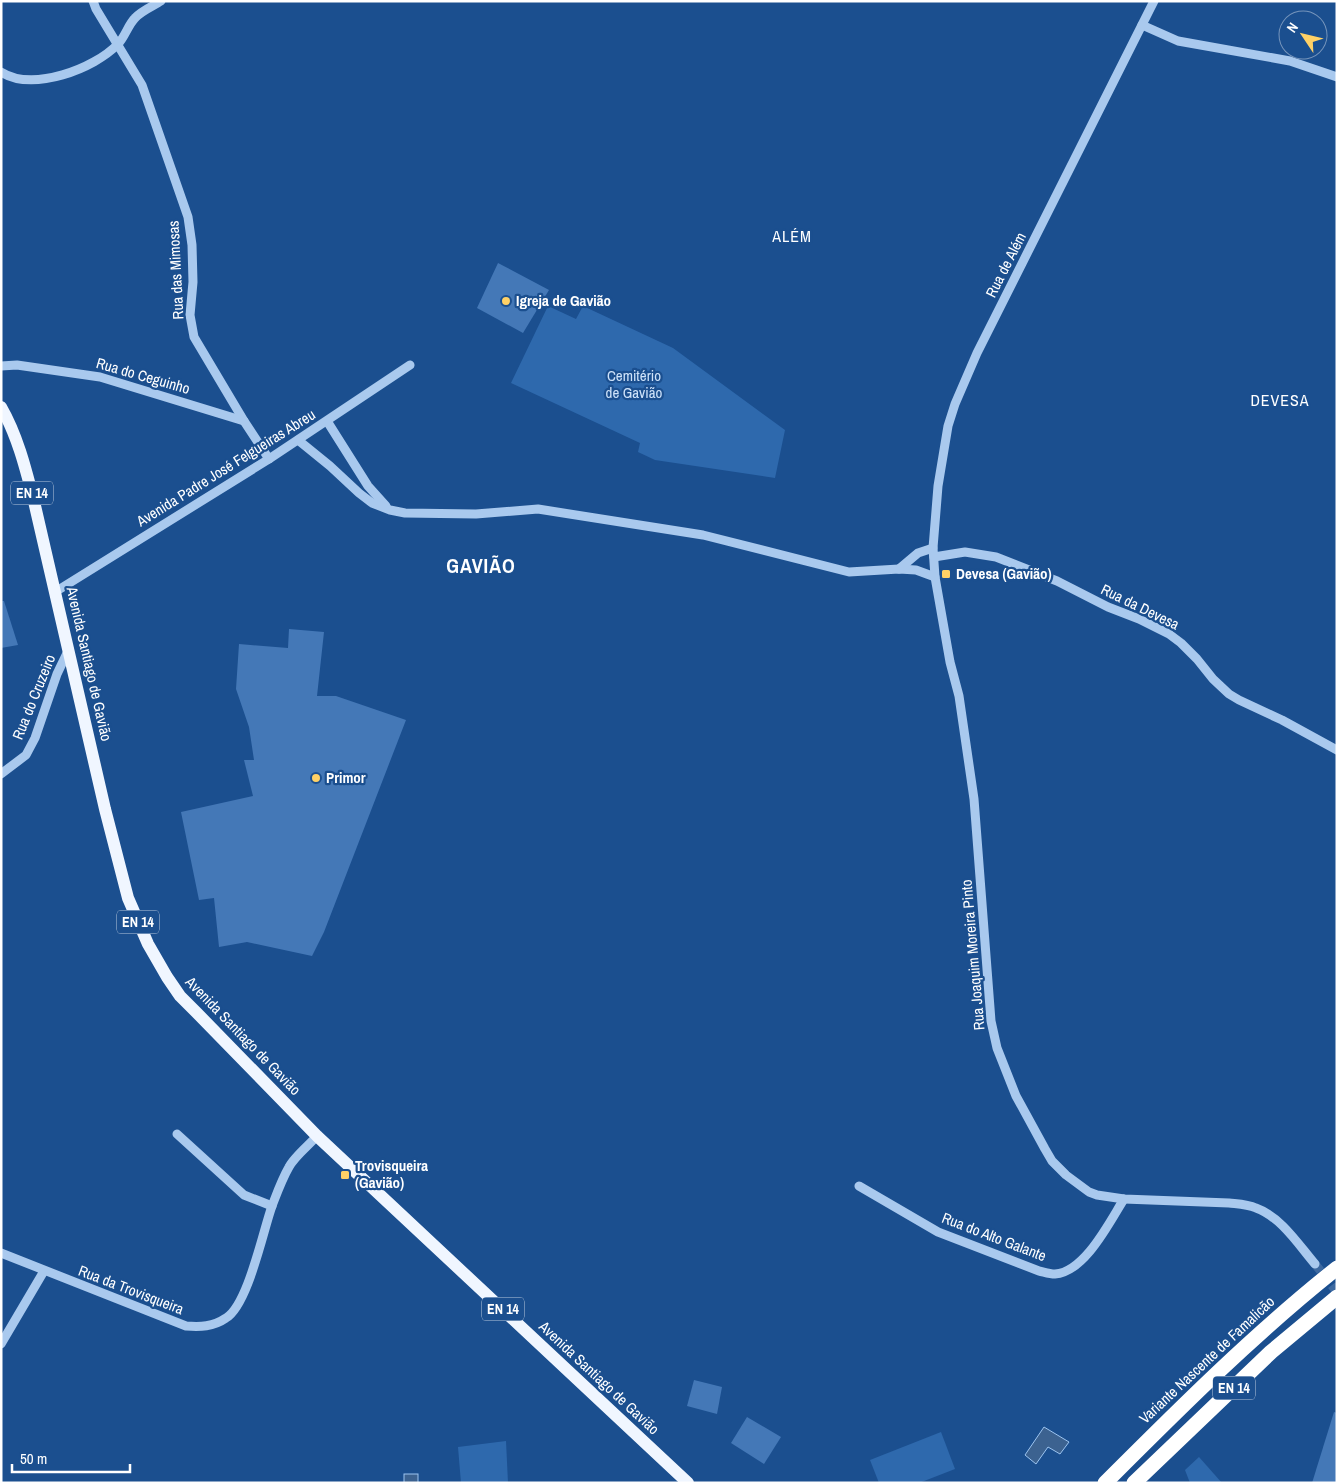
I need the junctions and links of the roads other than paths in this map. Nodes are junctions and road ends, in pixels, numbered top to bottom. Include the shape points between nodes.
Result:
1 (93, 1) edge
2 (161, 1) edge
3 (1154, 1) edge
4 (1142, 25) junction
5 (118, 44) junction
6 (1, 72) edge
7 (1337, 77) edge
8 (410, 365) dead end
9 (1, 366) edge
10 (1, 407) edge
11 (244, 421) junction
12 (327, 421) junction
13 (298, 440) junction
14 (269, 459) junction
15 (390, 510) junction
16 (934, 552) junction
17 (899, 569) junction
18 (935, 577) junction
19 (55, 592) junction
20 (69, 649) junction
21 (1337, 750) edge
22 (1, 774) edge
23 (177, 1134) dead end
24 (317, 1136) junction
25 (859, 1186) dead end
26 (1124, 1199) junction
27 (272, 1206) junction
28 (1, 1253) edge
29 (1315, 1264) tunnel mouth
30 (1337, 1268) edge
31 (44, 1271) junction
32 (1337, 1297) edge
33 (1, 1344) edge
34 (688, 1483) edge
35 (1105, 1483) edge
36 (1134, 1483) edge

1 - 5 street, Rua das Mimosas
2 - 5 street via 135,18
3 - 4 street, Rua de Além
4 - 7 street via 1178,41 1290,61
4 - 16 street, Rua de Além via 977,353 955,404 938,486
5 - 6 street via 94,62 58,77 28,80
5 - 11 street, Rua das Mimosas via 142,85 188,216 193,282 190,315 194,337
8 - 12 street, Avenida Padre José Felgueiras Abreu
9 - 11 street, Rua do Ceguinho via 17,365 100,377
10 - 19 main road, Avenida Santiago de Gavião / EN 14 via 24,461
11 - 14 street, Rua das Mimosas
12 - 13 street, Avenida Padre José Felgueiras Abreu
12 - 15 street via 368,486
13 - 14 street, Avenida Padre José Felgueiras Abreu
13 - 15 street via 359,493
14 - 19 street, Avenida Padre José Felgueiras Abreu
15 - 17 street via 476,514 538,509 703,536 849,572
16 - 17 street, Rua da Devesa via 918,553
16 - 18 street, Rua Joaquim Moreira Pinto
16 - 21 street, Rua da Devesa via 996,557 1139,619 1181,643 1234,697
17 - 18 street via 916,570
18 - 26 street, Rua Joaquim Moreira Pinto via 959,696 974,799 993,1036 1016,1096 1052,1160 1089,1192
19 - 20 main road, Avenida Santiago de Gavião / EN 14
20 - 22 street, Rua do Cruzeiro via 35,738 26,754
20 - 24 main road, Avenida Santiago de Gavião / EN 14 via 128,898 148,944 180,996
23 - 27 street via 244,1195
24 - 27 street, Rua da Trovisqueira via 289,1165
24 - 34 main road, Avenida Santiago de Gavião / EN 14
25 - 26 street, Rua do Alto Galante via 938,1232 1039,1271 1056,1274 1082,1260
26 - 29 street, Rua Joaquim Moreira Pinto via 1245,1204 1258,1208 1284,1228
27 - 31 street, Rua da Trovisqueira via 238,1304 228,1318 213,1325 186,1326
28 - 31 street, Rua da Trovisqueira
30 - 35 highway, Variante Nascente de Famalicão / EN 14 via 1258,1334
31 - 33 street
32 - 36 highway, EN 14 via 1272,1352

